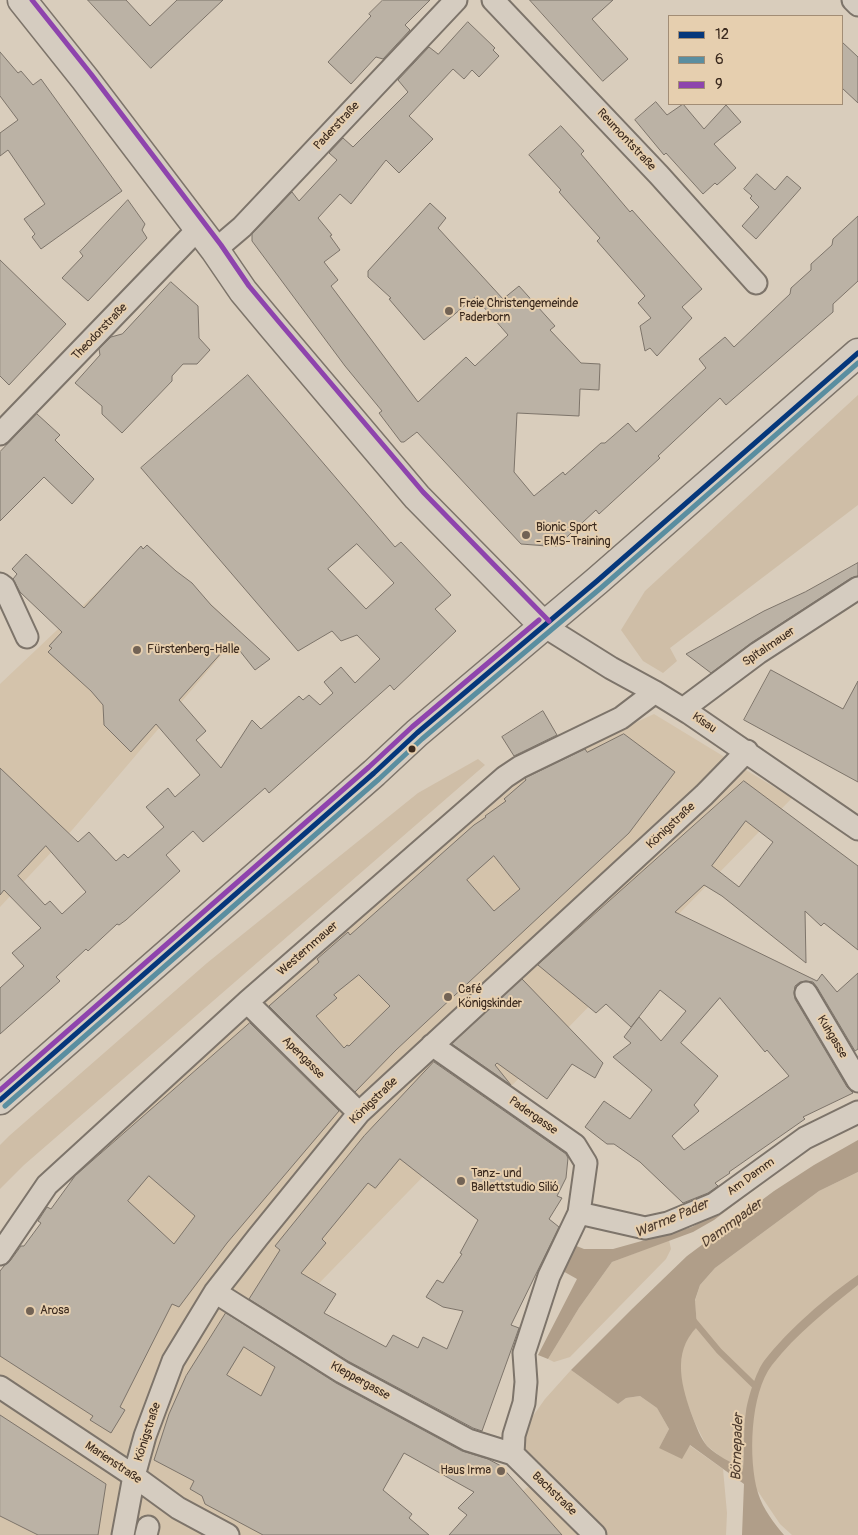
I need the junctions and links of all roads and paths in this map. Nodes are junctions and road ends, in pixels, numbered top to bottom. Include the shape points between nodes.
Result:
1 (22, 0) edge
2 (456, 0) edge
3 (493, 0) edge
4 (853, 0) edge
5 (858, 5) edge
6 (198, 229) junction
7 (215, 250) junction
8 (756, 283) dead end
9 (858, 353) edge
10 (0, 434) edge
11 (0, 584) edge
12 (858, 588) edge
13 (544, 626) junction
14 (27, 637) dead end
15 (655, 692) junction
16 (683, 709) junction
17 (747, 751) junction
18 (858, 830) edge
19 (806, 993) dead end
20 (247, 1002) junction
21 (432, 1045) junction
22 (858, 1080) edge
23 (0, 1100) edge
24 (858, 1112) edge
25 (359, 1113) junction
26 (578, 1213) junction
27 (0, 1254) edge
28 (215, 1292) junction
29 (0, 1387) edge
30 (513, 1454) junction
31 (134, 1476) junction
32 (586, 1532) edge
33 (123, 1535) edge
34 (228, 1535) edge

1 - 6 main road
2 - 7 street, Paderstraße via 242,228
3 - 8 street, Reumontstraße
4 - 5 street
6 - 7 main road
6 - 10 street, Theodorstraße
7 - 13 main road via 273,327 417,497
9 - 13 main road
11 - 14 street
12 - 16 street, Spitalmauer via 758,653
13 - 15 street, Kisau
13 - 23 main road via 417,733
15 - 16 street, Kisau
15 - 20 street, Westernmauer via 621,718 505,777
16 - 17 street, Kisau
17 - 18 street, Kisau
17 - 21 street, Königstraße via 691,808
19 - 22 street, Kuhgasse
20 - 25 street, Apengasse
20 - 27 street, Westernmauer via 48,1185
21 - 25 street, Königstraße
21 - 26 street, Padergasse via 575,1145 586,1163
24 - 26 street, Am Damm via 805,1138 714,1204 668,1223 645,1228
25 - 28 street, Königstraße
26 - 30 street, Padergasse via 549,1276 524,1354 524,1403 514,1435
28 - 30 street, Kleppergasse via 342,1372 468,1440
28 - 31 street, Königstraße via 173,1361
29 - 31 street, Marienstraße
30 - 32 street, Bachstraße
31 - 33 street, Königstraße
31 - 34 street, Marienstraße via 178,1508

